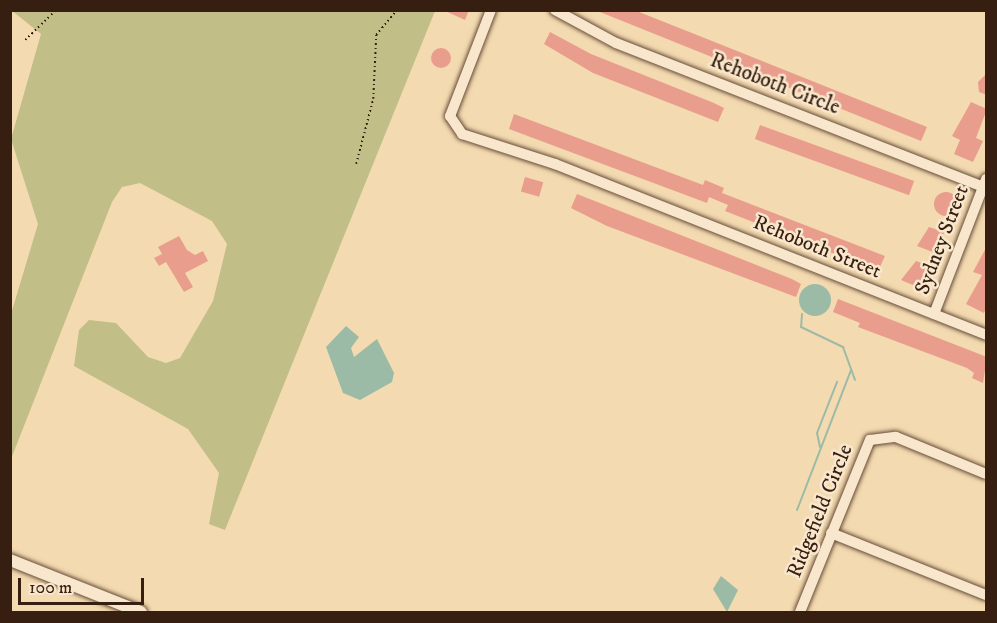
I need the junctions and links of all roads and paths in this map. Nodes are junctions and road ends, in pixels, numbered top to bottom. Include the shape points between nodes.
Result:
1 (56, 10) edge
2 (397, 10) edge
3 (491, 10) edge
4 (555, 10) edge
5 (25, 40) dead end
6 (356, 164) dead end
7 (985, 183) edge
8 (934, 314) junction
9 (987, 335) edge
10 (987, 474) edge
11 (831, 533) junction
12 (10, 561) edge
13 (987, 595) edge
14 (141, 612) edge
15 (800, 612) edge

1 - 5 path
2 - 6 path via 376,35 373,99
3 - 8 street, Rehoboth Street via 453,106 453,126 471,138 632,194
4 - 7 street, Rehoboth Circle via 616,43
7 - 8 street, Sydney Street
8 - 9 street, Rehoboth Street
10 - 11 street, Ridgefield Circle via 896,437 878,435 866,446
11 - 13 street
11 - 15 street, Ridgefield Circle
12 - 14 street

